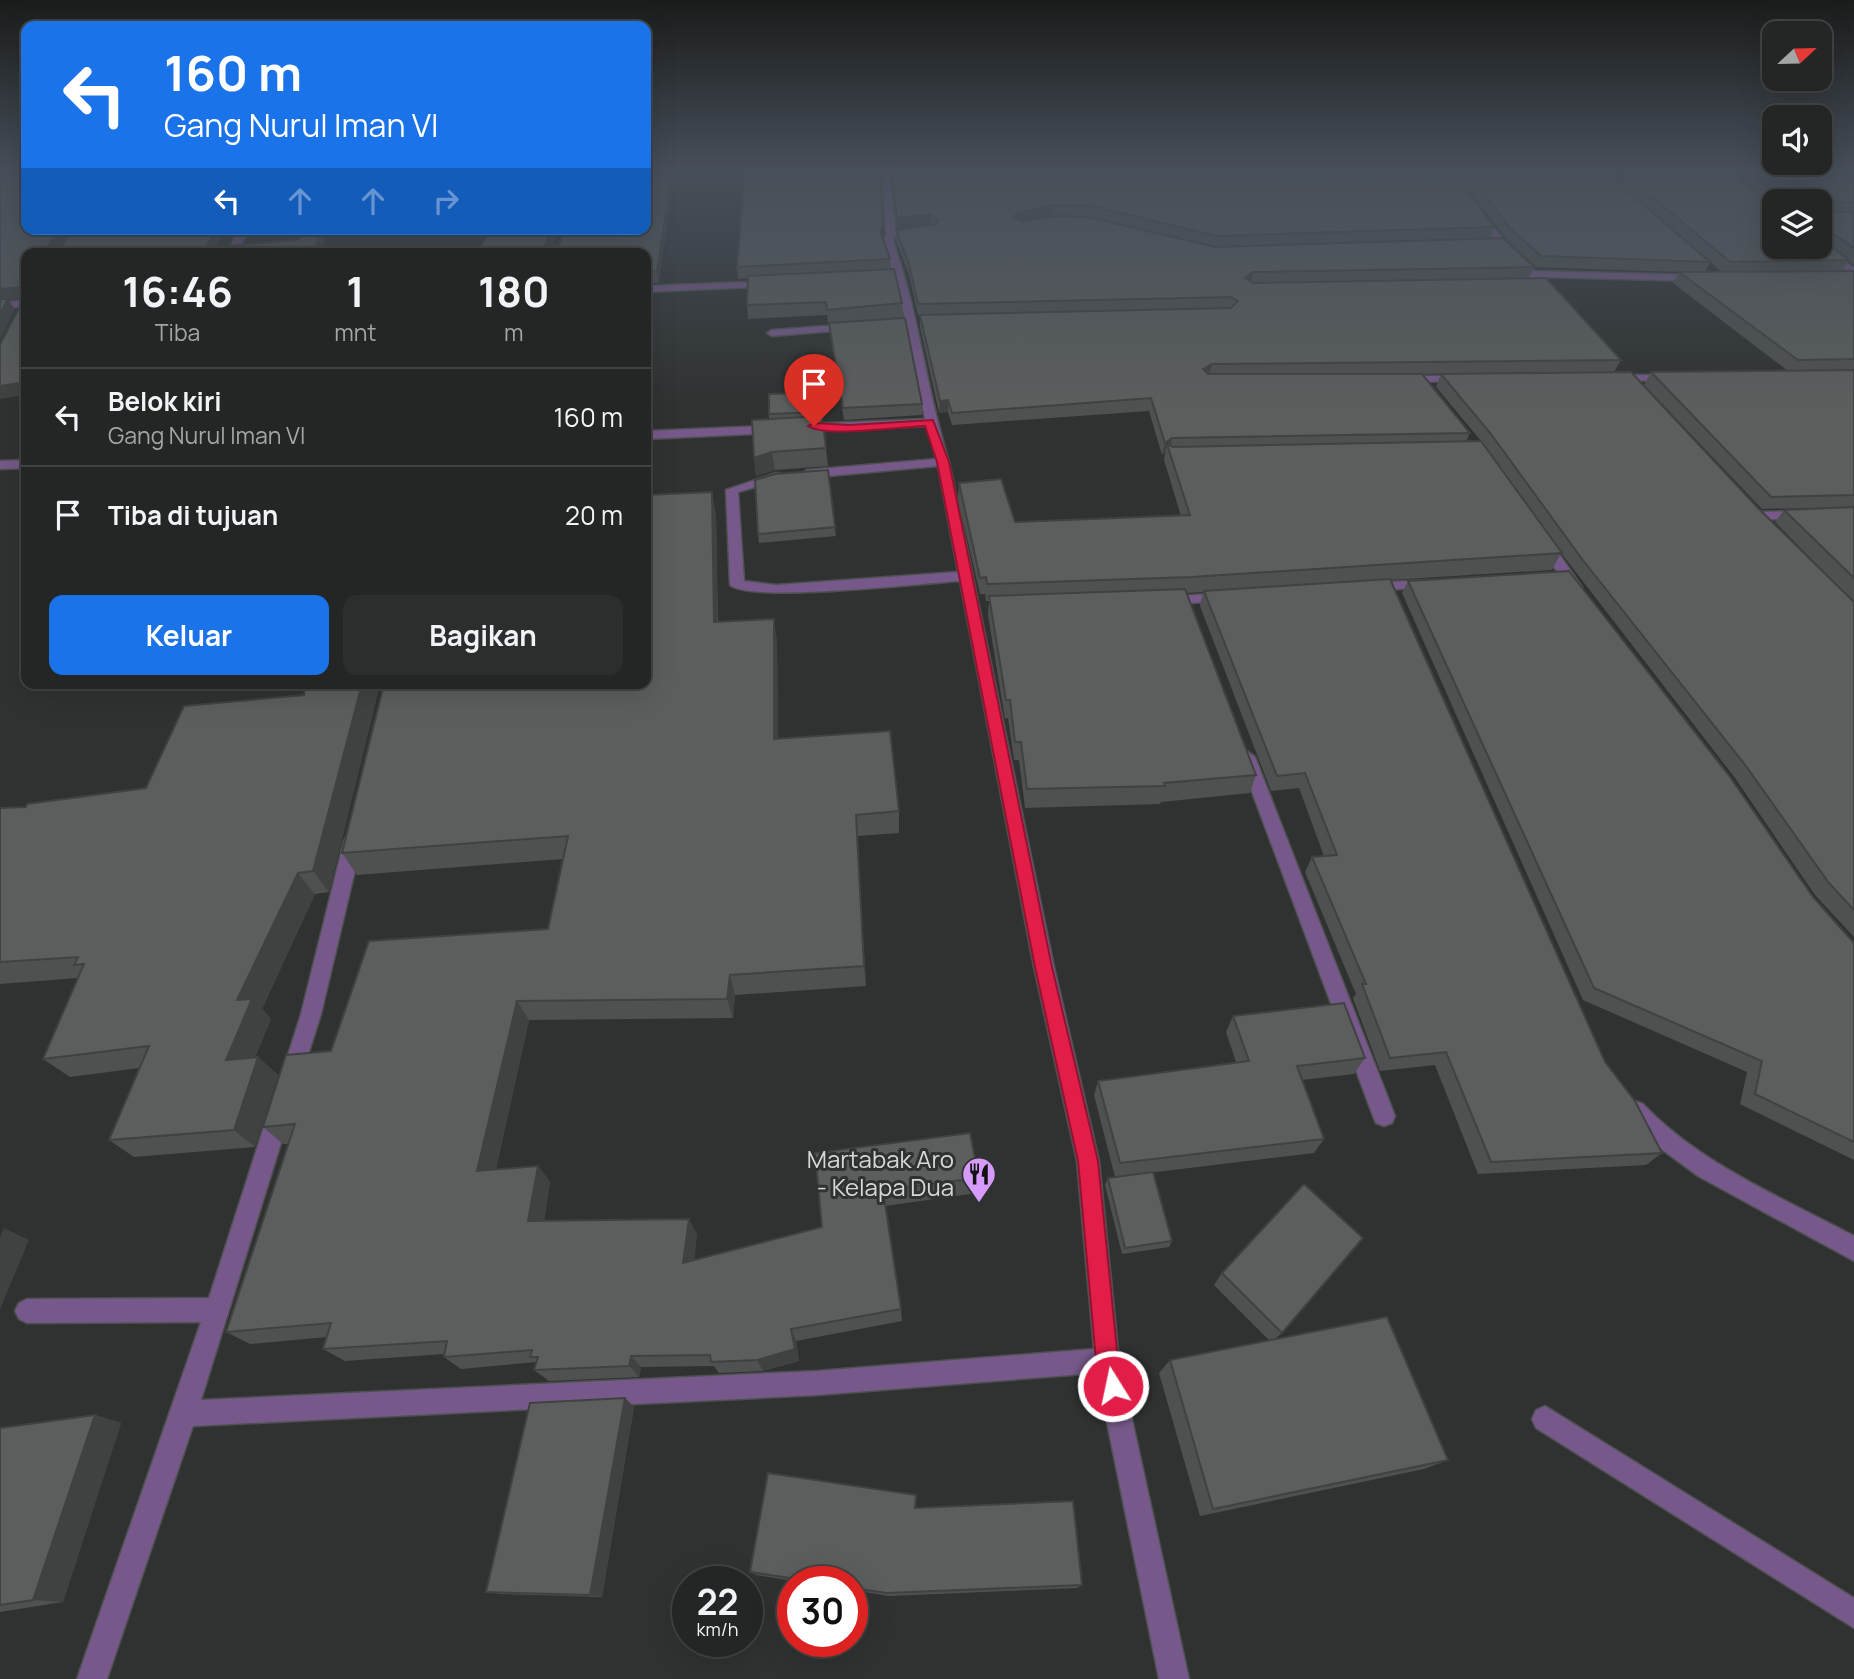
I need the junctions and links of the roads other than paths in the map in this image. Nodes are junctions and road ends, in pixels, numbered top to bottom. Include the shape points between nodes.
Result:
1 (890, 249) edge
2 (1507, 249) edge
3 (1832, 256) edge
4 (1854, 275) edge
5 (1841, 278) edge
6 (1532, 279) junction
7 (1708, 279) edge
8 (781, 282) edge
9 (651, 289) edge
10 (1563, 305) edge
11 (0, 306) edge
12 (21, 307) edge
13 (861, 326) edge
14 (772, 333) dead end
15 (1617, 367) edge
16 (1680, 377) edge
17 (1599, 378) edge
18 (1626, 378) junction
19 (1394, 379) edge
20 (1421, 379) junction
21 (1476, 379) edge
22 (1636, 387) edge
23 (1437, 400) edge
24 (929, 422) junction
25 (651, 435) edge
26 (943, 462) junction
27 (21, 464) edge
28 (0, 465) edge
29 (1819, 514) edge
30 (1756, 516) edge
31 (1535, 531) edge
32 (964, 576) junction
33 (1444, 583) edge
34 (1362, 588) edge
35 (1242, 596) edge
36 (1584, 598) edge
37 (1147, 601) edge
38 (1241, 742) edge
39 (359, 816) edge
40 (1624, 1097) edge
41 (1384, 1116) dead end
42 (1854, 1249) edge
43 (216, 1310) junction
44 (27, 1311) dead end
45 (1107, 1360) junction
46 (184, 1414) junction
47 (1545, 1419) dead end
48 (1854, 1614) edge
49 (92, 1679) edge
50 (1174, 1679) edge

1 - 24 street via 912,322
2 - 6 street
3 - 4 street
4 - 5 street
6 - 7 street
6 - 10 street via 1544,284
8 - 9 street
11 - 12 street
13 - 14 street
15 - 18 street
16 - 18 street
17 - 18 street
18 - 22 street
19 - 20 street
20 - 21 street
20 - 23 street
24 - 25 street
24 - 26 street
26 - 32 street
26 - 32 street via 775,477 732,490 737,586 776,589
27 - 28 street
29 - 30 street
31 - 36 street via 1560,577
32 - 45 street via 979,608 1044,967 1088,1161
33 - 34 street via 1391,593
35 - 37 street via 1189,606
38 - 41 street
39 - 43 street via 311,1014
40 - 42 street via 1647,1127 1718,1174
43 - 44 street
43 - 46 street
45 - 46 street via 817,1383
45 - 50 street
46 - 49 street
47 - 48 street

